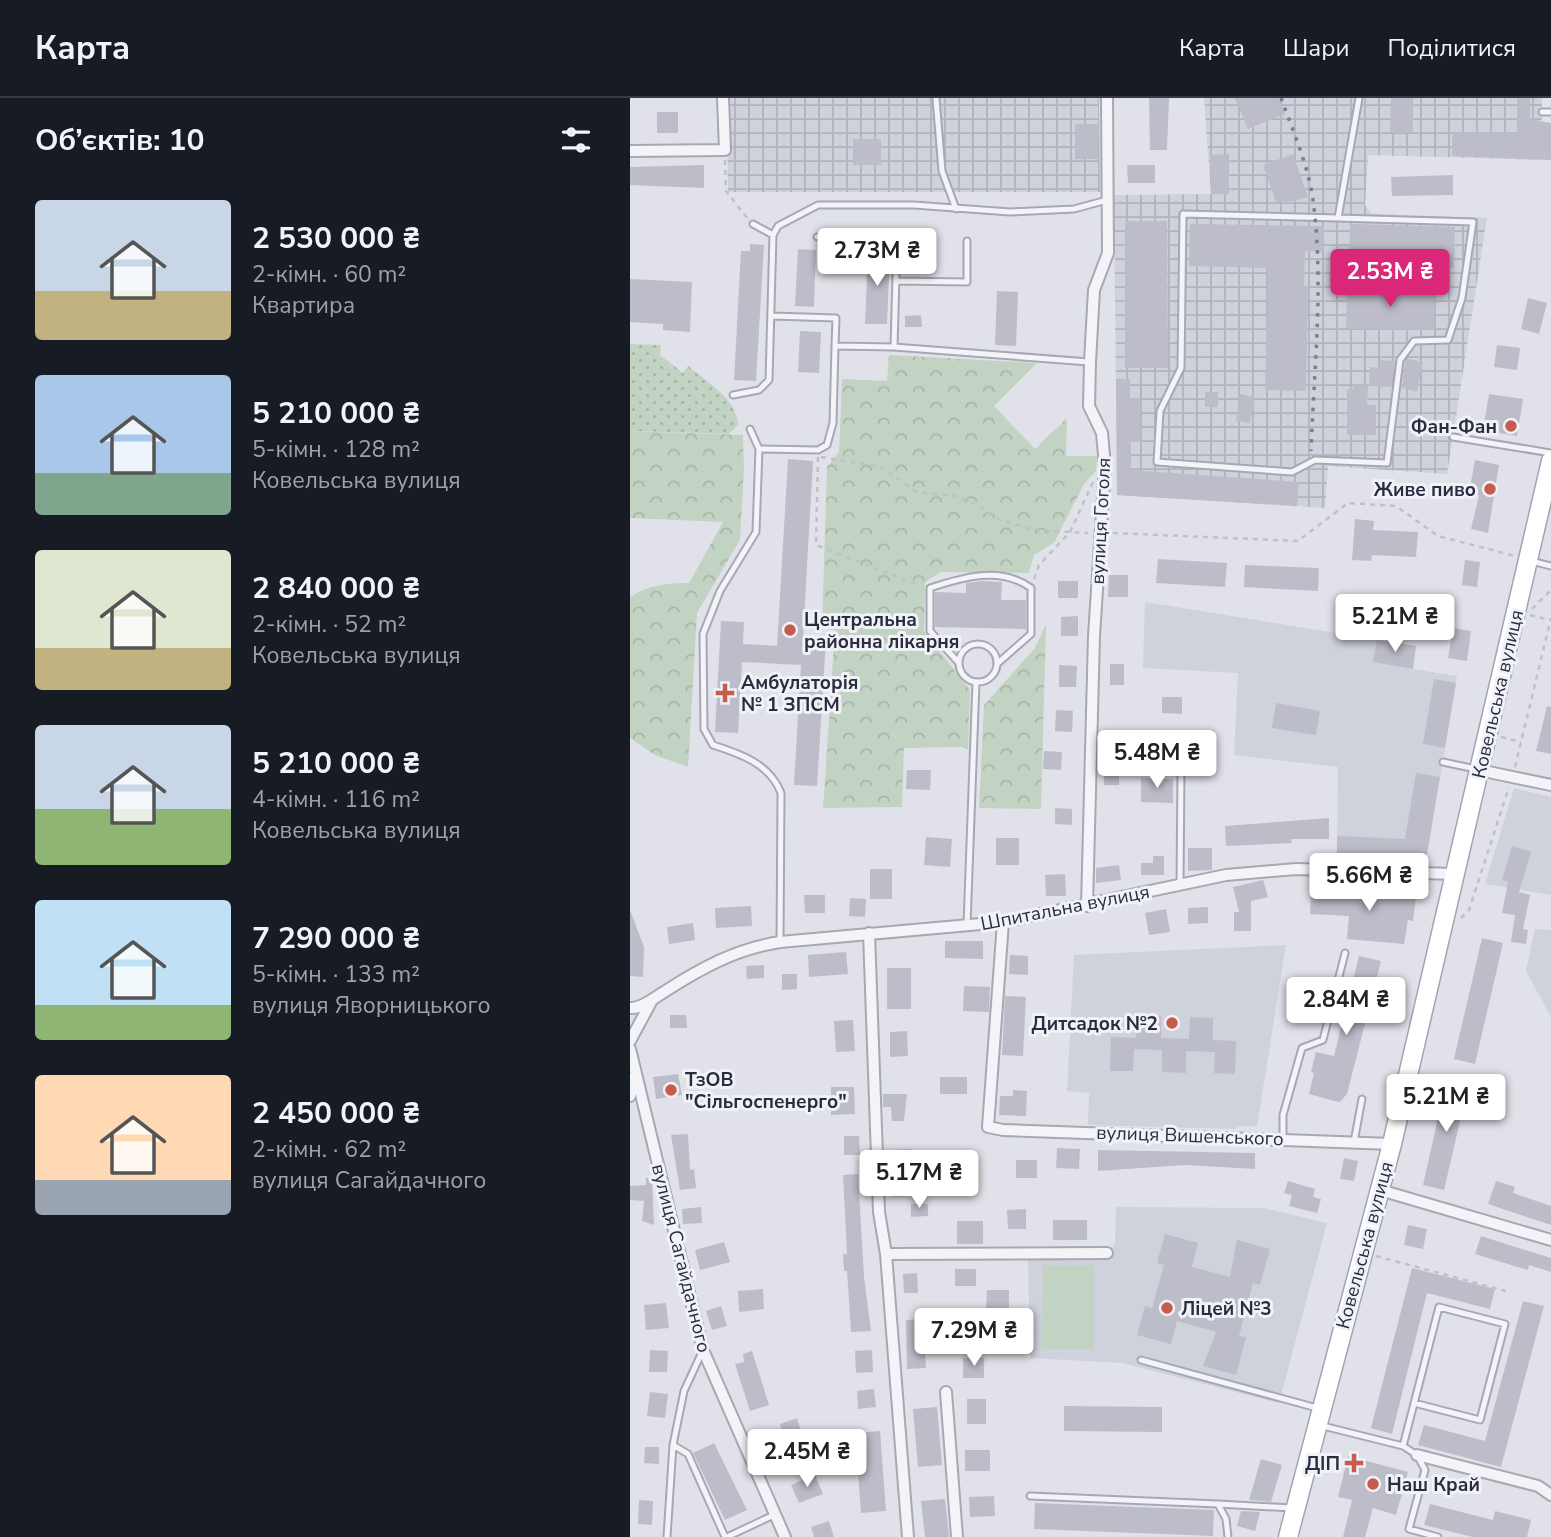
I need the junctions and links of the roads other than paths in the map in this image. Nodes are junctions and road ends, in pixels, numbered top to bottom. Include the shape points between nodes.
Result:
1 (723, 98) edge
2 (936, 98) edge
3 (1107, 98) edge
4 (1359, 98) edge
5 (1542, 112) dead end
6 (1551, 112) edge
7 (630, 151) edge
8 (1108, 199) junction
9 (956, 209) junction
10 (1338, 218) junction
11 (752, 225) road end
12 (773, 235) junction
13 (817, 237) dead end
14 (967, 241) dead end
15 (896, 281) junction
16 (772, 316) junction
17 (835, 346) junction
18 (894, 347) junction
19 (1090, 362) junction
20 (733, 395) dead end
21 (750, 429) dead end
22 (1453, 437) dead end
23 (759, 449) junction
24 (1551, 453) edge
25 (1551, 461) edge
26 (1528, 561) junction
27 (1551, 566) edge
28 (959, 663) junction
29 (998, 663) junction
30 (976, 682) junction
31 (1443, 762) dead end
32 (1181, 769) dead end
33 (1479, 770) junction
34 (1551, 787) edge
35 (1454, 874) junction
36 (1180, 885) junction
37 (1087, 906) junction
38 (1003, 922) junction
39 (967, 925) junction
40 (869, 933) junction
41 (780, 942) junction
42 (1345, 953) dead end
43 (652, 999) junction
44 (630, 1008) edge
45 (630, 1041) edge
46 (630, 1049) edge
47 (635, 1074) junction
48 (630, 1096) edge
49 (1362, 1099) dead end
50 (1283, 1138) junction
51 (1354, 1142) junction
52 (1392, 1144) junction
53 (1380, 1190) junction
54 (1551, 1240) edge
55 (1107, 1253) dead end
56 (886, 1254) junction
57 (702, 1350) junction
58 (1141, 1360) dead end
59 (946, 1392) dead end
60 (1414, 1403) junction
61 (1318, 1416) junction
62 (673, 1445) junction
63 (1403, 1446) junction
64 (1417, 1455) junction
65 (1551, 1495) edge
66 (1030, 1496) dead end
67 (1218, 1504) junction
68 (1295, 1508) junction
69 (776, 1514) junction
70 (668, 1537) edge
71 (726, 1537) edge
72 (785, 1537) edge
73 (908, 1537) edge
74 (957, 1537) edge
75 (1228, 1537) edge
76 (1288, 1537) edge
77 (1438, 1537) edge

1 - 7 street via 725,150
2 - 9 lane via 942,171
3 - 8 street, вулиця Гоголя
4 - 10 lane
5 - 6 lane
8 - 9 lane via 1074,209
8 - 19 street, вулиця Гоголя via 1108,253 1094,290
9 - 12 lane via 818,205 778,226
10 - 10 lane via 1183,215 1181,368 1160,411 1157,462 1292,471 1314,460 1387,463 1400,360 1414,341 1448,340 1462,298 1473,222
11 - 12 lane
12 - 16 lane
13 - 15 lane via 897,240
14 - 15 lane via 967,282
15 - 18 lane
16 - 17 lane via 836,318
16 - 20 lane via 769,380 759,390
17 - 18 lane
17 - 23 lane via 833,423 827,444 818,454
18 - 19 lane
19 - 37 street, вулиця Гоголя via 1089,406 1102,433 1105,466
21 - 23 lane
22 - 24 lane
23 - 41 lane via 756,532 720,591 703,634 704,729 713,746 745,756 767,770 782,793
25 - 26 main road, Ковельська вулиця
26 - 27 lane
26 - 33 main road, Ковельська вулиця
28 - 29 lane via 970,645 991,649
28 - 29 lane via 930,631 930,590 966,576 1015,576 1031,588 1031,634
28 - 30 lane via 964,676
29 - 30 lane via 988,680
30 - 39 lane
31 - 33 lane
32 - 36 lane
33 - 34 street
33 - 35 main road, Ковельська вулиця
35 - 36 street, Шпитальна вулиця via 1296,869 1226,874
35 - 52 main road, Ковельська вулиця
36 - 37 street, Шпитальна вулиця
37 - 38 street, Шпитальна вулиця
38 - 39 street, Шпитальна вулиця
38 - 50 street, вулиця Вишенського via 988,1127
39 - 40 street, Шпитальна вулиця
40 - 41 street, Шпитальна вулиця
40 - 56 street via 879,1212
41 - 43 street, Шпитальна вулиця via 755,946 703,966
42 - 50 lane via 1323,1040 1302,1048 1283,1115
43 - 44 street
43 - 45 street, Шпитальна вулиця
46 - 47 street, вулиця Сагайдачного
47 - 48 street
47 - 57 street, вулиця Сагайдачного
49 - 51 lane
50 - 51 street, вулиця Вишенського
51 - 52 street, вулиця Вишенського
52 - 53 main road, Ковельська вулиця
53 - 54 street
53 - 61 main road, Ковельська вулиця
55 - 56 street
56 - 73 street
57 - 62 lane via 684,1391
57 - 69 street, вулиця Сагайдачного
58 - 61 lane
59 - 74 street
60 - 60 lane via 1439,1307 1505,1324 1480,1420
60 - 63 lane
61 - 63 lane
61 - 68 main road, Ковельська вулиця
62 - 70 lane
62 - 71 lane via 688,1454
63 - 64 lane
64 - 65 street via 1538,1486
64 - 77 lane via 1425,1470 1409,1529
66 - 67 lane
67 - 68 lane
67 - 75 lane
68 - 76 main road, Ковельська вулиця
69 - 71 lane
69 - 72 street, вулиця Сагайдачного

